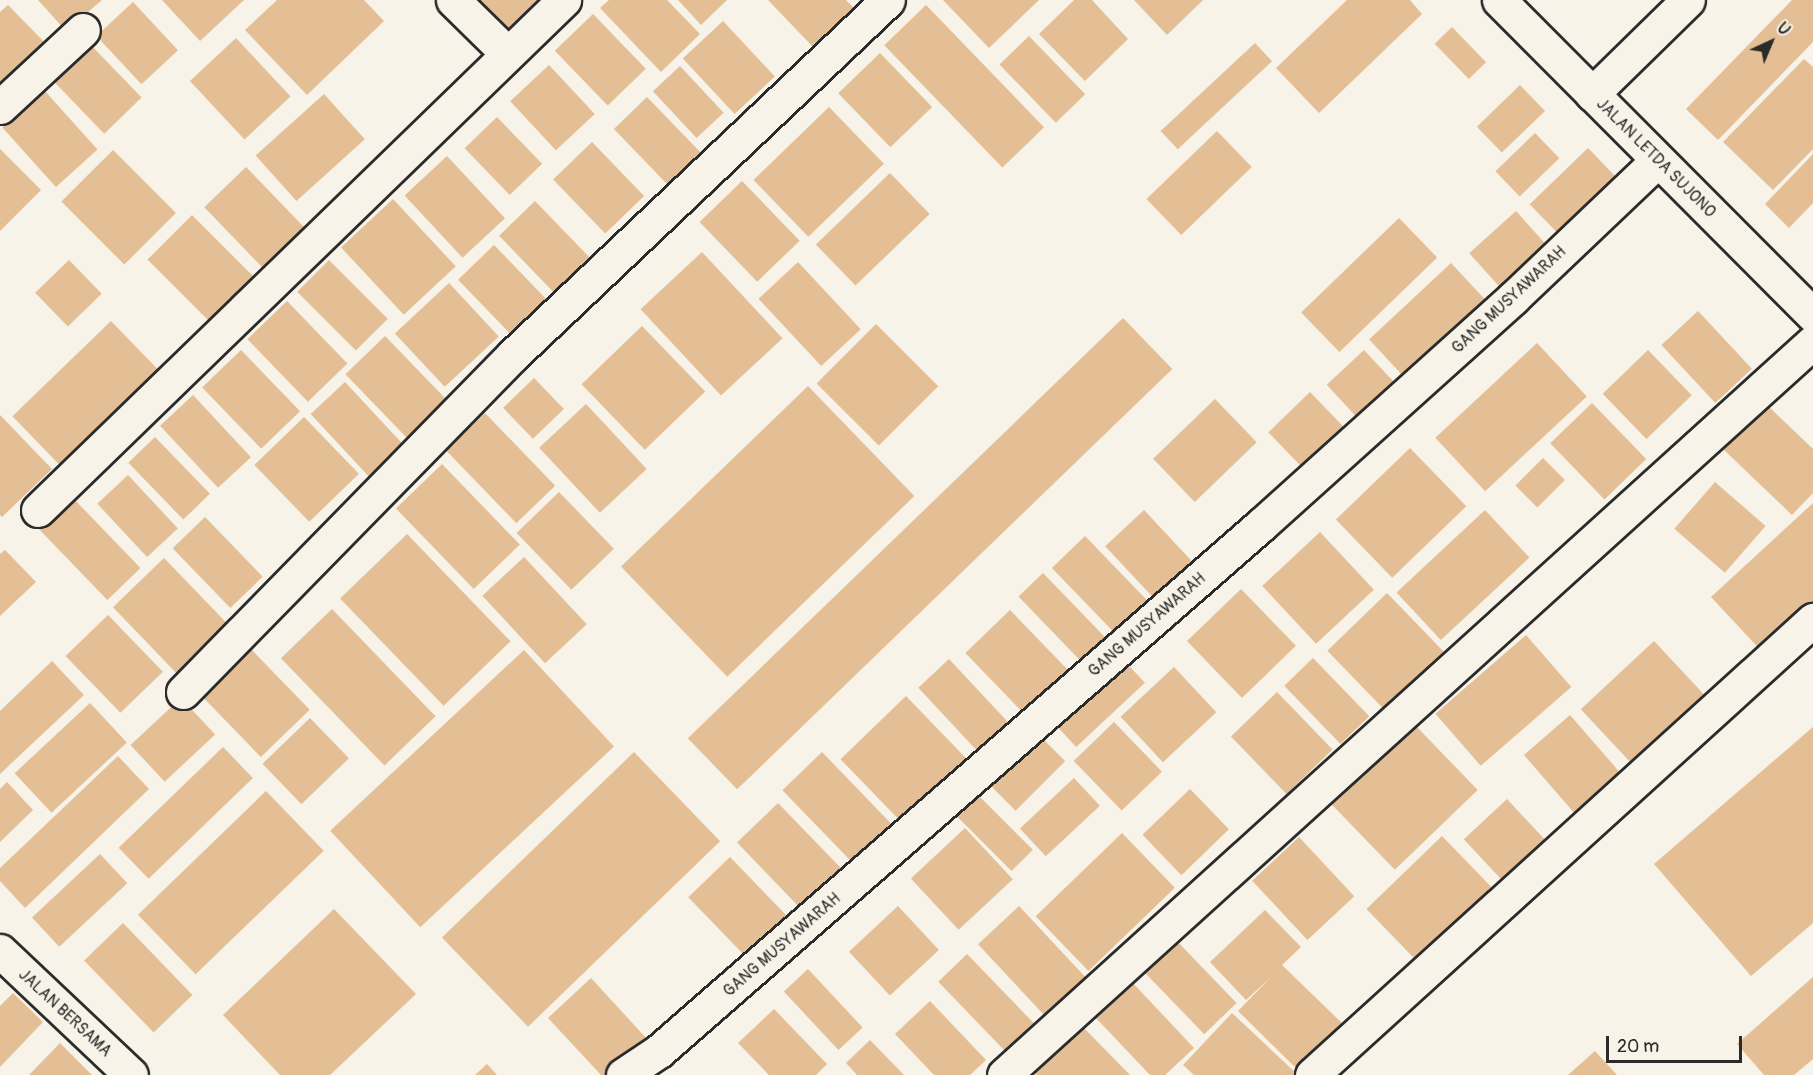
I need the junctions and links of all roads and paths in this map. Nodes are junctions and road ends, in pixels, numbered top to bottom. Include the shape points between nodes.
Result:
1 (453, 0) edge
2 (564, 0) edge
3 (888, 0) edge
4 (1499, 0) edge
5 (1688, 0) edge
6 (83, 30) dead end
7 (506, 52) junction
8 (1592, 94) junction
9 (0, 107) edge
10 (1658, 160) junction
11 (1813, 315) edge
12 (1813, 342) edge
13 (38, 510) dead end
14 (1813, 620) edge
15 (183, 692) dead end
16 (1, 955) edge
17 (131, 1075) edge
18 (623, 1075) edge
19 (1004, 1075) edge
20 (1312, 1075) edge

1 - 7 main road
2 - 7 main road
3 - 15 main road via 513,355
4 - 8 main road, JALAN LETDA SUJONO
5 - 8 main road
6 - 9 main road
7 - 13 main road
8 - 10 main road, JALAN LETDA SUJONO
10 - 11 main road, JALAN LETDA SUJONO
10 - 18 main road, GANG MUSYAWARAH via 1513,298 1260,525 677,1036
12 - 19 main road
14 - 20 main road
16 - 17 main road, JALAN BERSAMA

